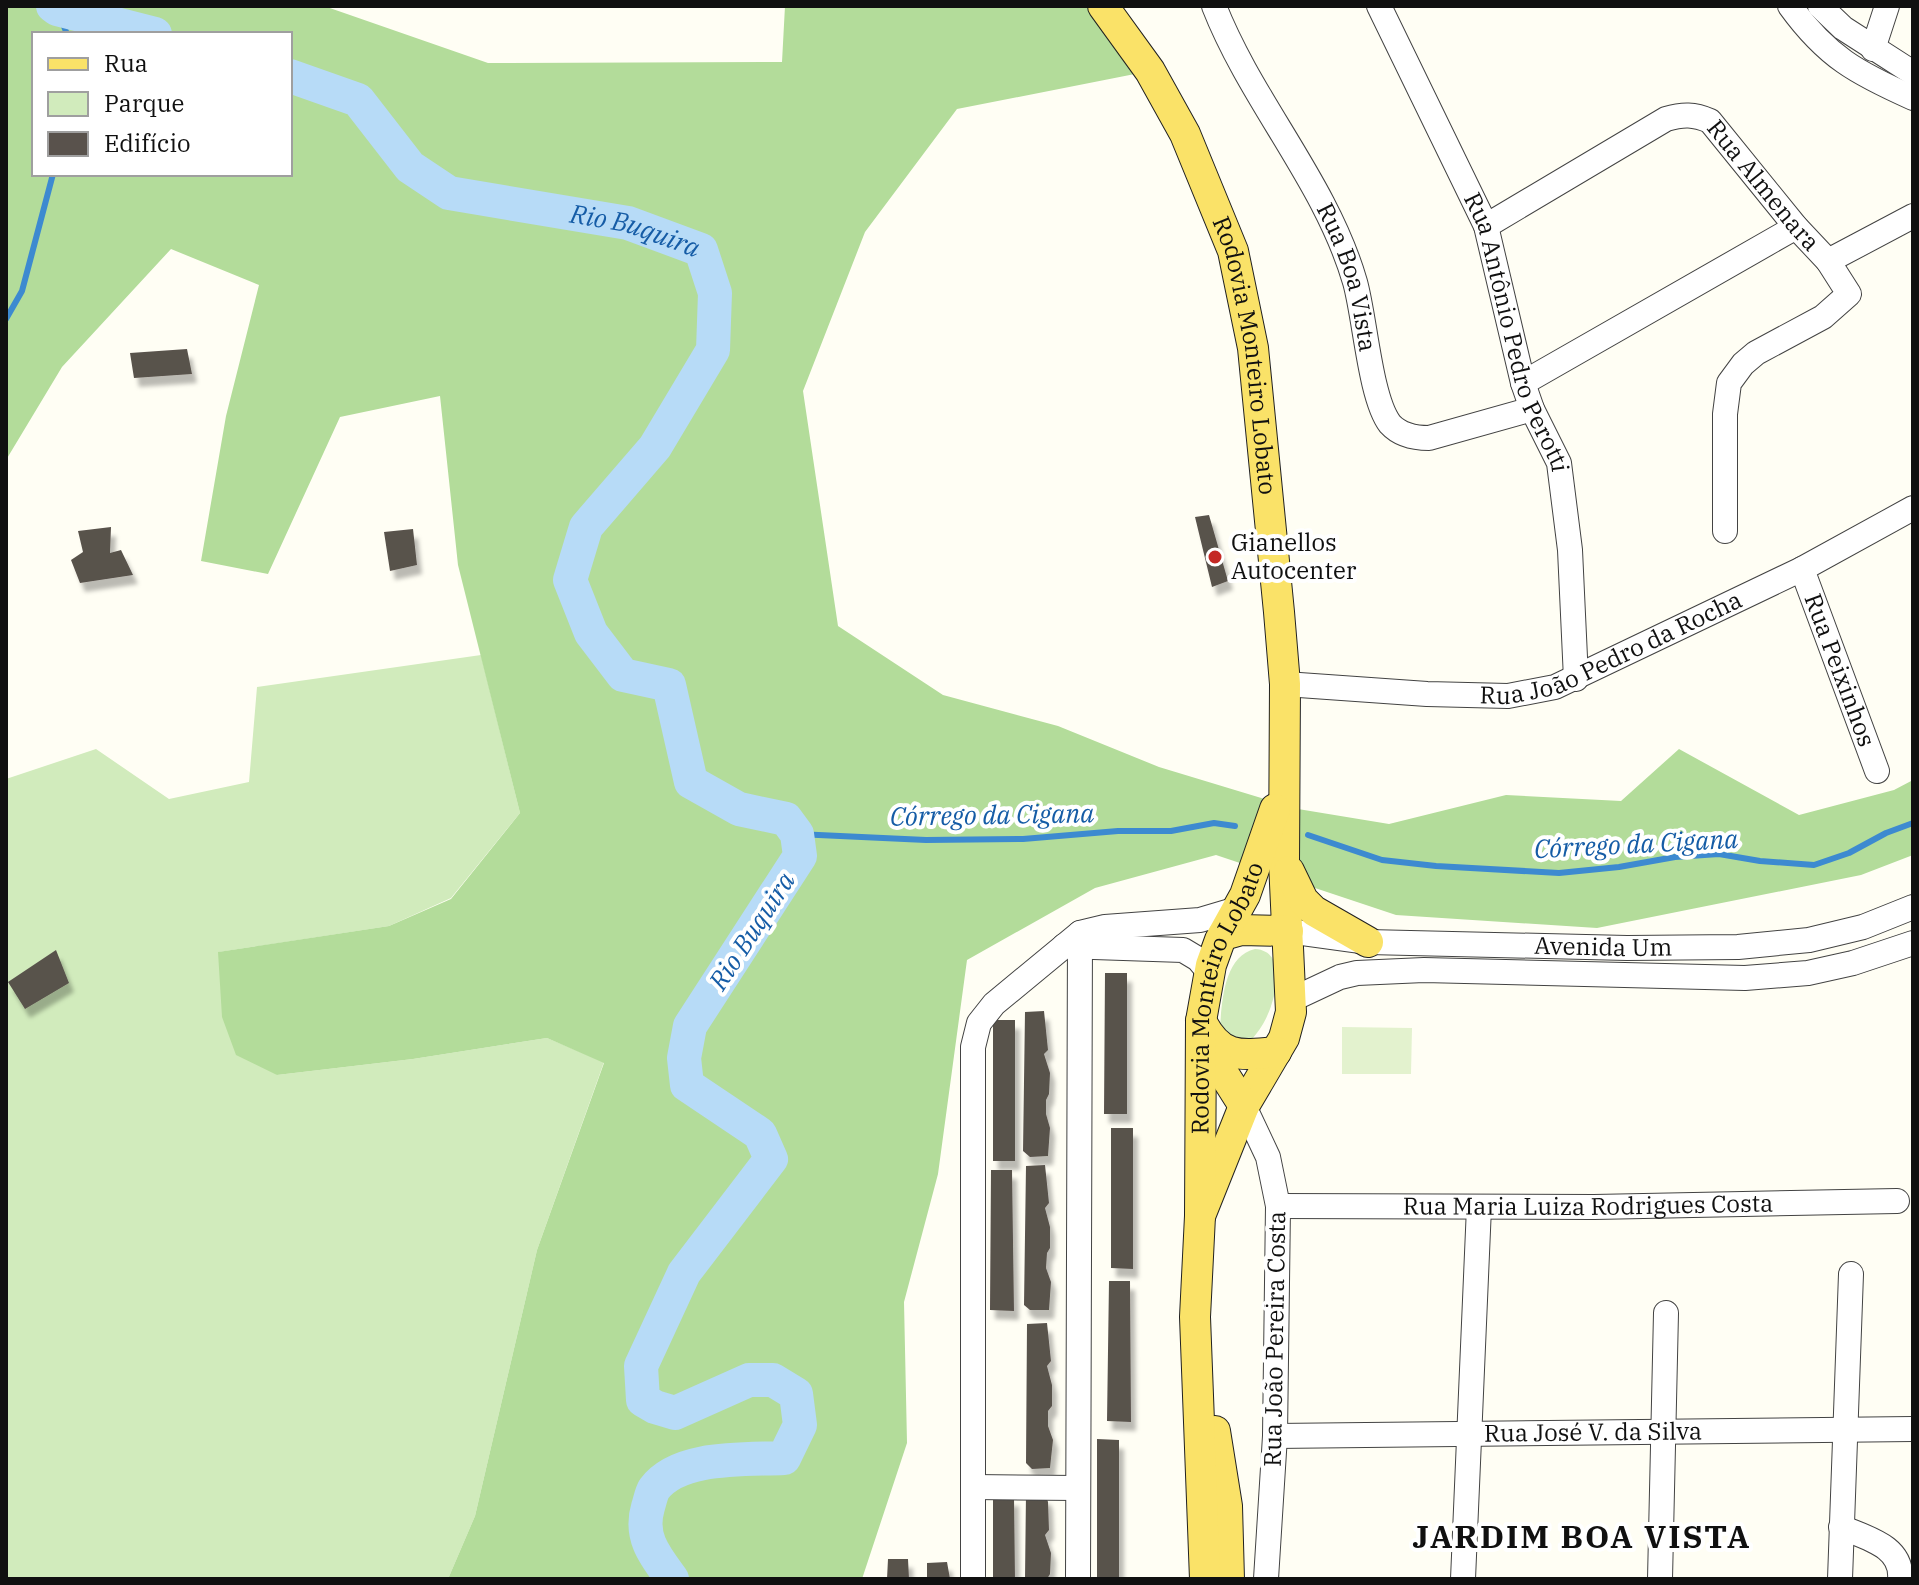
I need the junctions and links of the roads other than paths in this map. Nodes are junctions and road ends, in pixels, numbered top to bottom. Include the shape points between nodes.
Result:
1 (1103, 6) edge
2 (1214, 6) edge
3 (1379, 6) edge
4 (1790, 6) edge
5 (1820, 6) edge
6 (1887, 6) edge
7 (1873, 49) junction
8 (1913, 73) edge
9 (1913, 98) edge
10 (1913, 216) edge
11 (1486, 226) junction
12 (1796, 227) junction
13 (1828, 261) junction
14 (1523, 383) junction
15 (1532, 409) junction
16 (1913, 508) edge
17 (1725, 531) dead end
18 (1802, 569) junction
19 (1576, 679) junction
20 (1285, 684) junction
21 (1877, 771) dead end
22 (1283, 784) junction
23 (1284, 862) junction
24 (1913, 907) edge
25 (1230, 922) junction
26 (1288, 931) junction
27 (1074, 942) junction
28 (1368, 942) junction
29 (1913, 943) edge
30 (1209, 972) junction
31 (1291, 1000) junction
32 (1201, 1030) junction
33 (1276, 1052) junction
34 (1244, 1106) junction
35 (1897, 1201) dead end
36 (1278, 1206) junction
37 (1479, 1207) junction
38 (1200, 1216) junction
39 (1851, 1274) dead end
40 (1666, 1313) dead end
41 (1198, 1355) junction
42 (1845, 1429) junction
43 (1913, 1429) edge
44 (1664, 1431) junction
45 (1468, 1434) junction
46 (1275, 1436) junction
47 (974, 1487) junction
48 (1078, 1488) junction
49 (1841, 1527) junction
50 (973, 1579) edge
51 (1078, 1579) edge
52 (1205, 1579) edge
53 (1229, 1579) edge
54 (1266, 1579) edge
55 (1463, 1579) edge
56 (1660, 1579) edge
57 (1840, 1579) edge
58 (1900, 1579) edge

1 - 20 main road, Rodovia Monteiro Lobato via 1150,71 1185,134 1233,251 1253,348
2 - 15 street, Rua Boa Vista via 1229,45 1342,241 1372,371 1392,426 1429,438
3 - 11 street, Rua Antônio Pedro Perotti
4 - 9 street via 1843,63
5 - 7 street
6 - 7 street
7 - 8 street
10 - 13 street, Rua Almenara
11 - 12 street, Rua Almenara via 1666,119 1695,114 1710,121
11 - 14 street, Rua Antônio Pedro Perotti
12 - 13 street, Rua Almenara
12 - 14 street
13 - 17 street via 1849,294 1823,317 1756,353 1729,383
14 - 15 street, Rua Antônio Pedro Perotti
15 - 19 street, Rua Antônio Pedro Perotti via 1554,449 1564,488
16 - 18 street, Rua João Pedro da Rocha
18 - 19 street, Rua João Pedro da Rocha
18 - 21 street, Rua Peixinhos
19 - 20 street, Rua João Pedro da Rocha via 1508,696
20 - 22 main road, Rodovia Monteiro Lobato
22 - 23 main road, Rodovia Monteiro Lobato
22 - 25 main road, Rodovia Monteiro Lobato
23 - 26 main road, Rodovia Monteiro Lobato
23 - 28 main road via 1314,911
24 - 28 street, Avenida Um via 1836,934 1738,947
25 - 26 main road via 1241,930
25 - 27 street via 1111,926
25 - 30 main road, Rodovia Monteiro Lobato
26 - 28 street, Avenida Um
26 - 31 main road, Rodovia Monteiro Lobato
27 - 30 street via 1183,950
27 - 47 street via 994,1004 979,1023 973,1047
27 - 48 street
29 - 31 street via 1808,973 1745,978 1372,972 1340,977
30 - 32 main road, Rodovia Monteiro Lobato
31 - 33 main road, Rodovia Monteiro Lobato via 1289,1025
32 - 33 main road via 1226,1051
32 - 34 main road
32 - 38 main road, Rodovia Monteiro Lobato
33 - 34 main road, Rodovia Monteiro Lobato
34 - 36 street, Rua João Pereira Costa via 1268,1157
34 - 38 main road, Rodovia Monteiro Lobato
35 - 37 street, Rua Maria Luiza Rodrigues Costa
36 - 37 street, Rua Maria Luiza Rodrigues Costa
36 - 46 street, Rua João Pereira Costa
37 - 45 street
38 - 41 main road, Rodovia Monteiro Lobato
39 - 42 street
40 - 44 street
41 - 52 main road, Rodovia Monteiro Lobato
41 - 53 main road, Rodovia Monteiro Lobato via 1223,1474
42 - 43 street, Rua José V. da Silva
42 - 44 street, Rua José V. da Silva
42 - 49 street
44 - 45 street, Rua José V. da Silva
44 - 56 street
45 - 46 street, Rua José V. da Silva
45 - 55 street
46 - 54 street, Rua João Pereira Costa
47 - 48 street
47 - 50 street
48 - 51 street
49 - 57 street
49 - 58 street via 1890,1550

